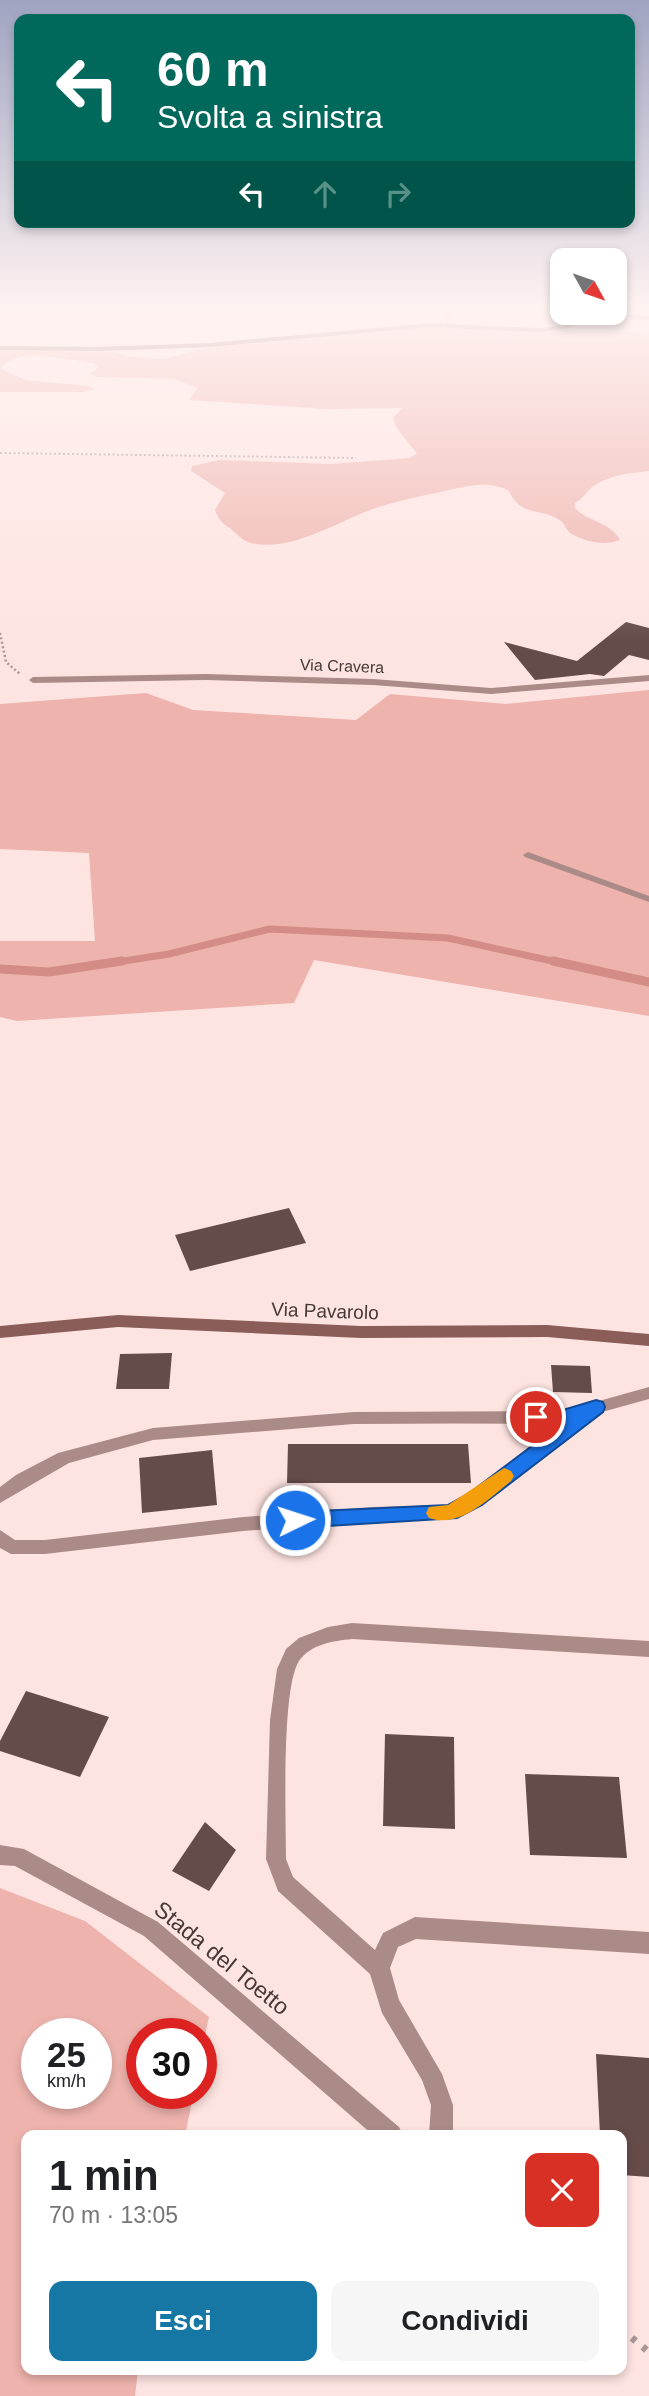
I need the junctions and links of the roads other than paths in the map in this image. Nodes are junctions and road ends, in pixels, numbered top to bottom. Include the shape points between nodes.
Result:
1 (649, 678) edge
2 (33, 680) road end
3 (528, 855) dead end
4 (649, 899) edge
5 (0, 1332) edge
6 (649, 1340) edge
7 (649, 1393) edge
8 (596, 1407) junction
9 (0, 1496) edge
10 (0, 1537) edge
11 (649, 1649) edge
12 (0, 1855) edge
13 (649, 1943) edge
14 (379, 1968) junction
15 (385, 2130) edge
16 (441, 2130) edge

1 - 2 street, Via Cravera via 491,691 206,677
3 - 4 lane
5 - 6 street, Via Pavarolo via 118,1321 361,1332 547,1331
7 - 8 street
8 - 9 street via 563,1417 354,1418 153,1434 64,1458
8 - 10 street via 475,1499 450,1512 243,1524 45,1547 11,1547
11 - 14 street via 352,1630 329,1633 291,1656 281,1688 276,1859 285,1884
12 - 15 street, Stada del Toetto via 17,1856 151,1929
13 - 14 street via 415,1928 390,1940
14 - 16 street via 390,2005 435,2084 442,2105

